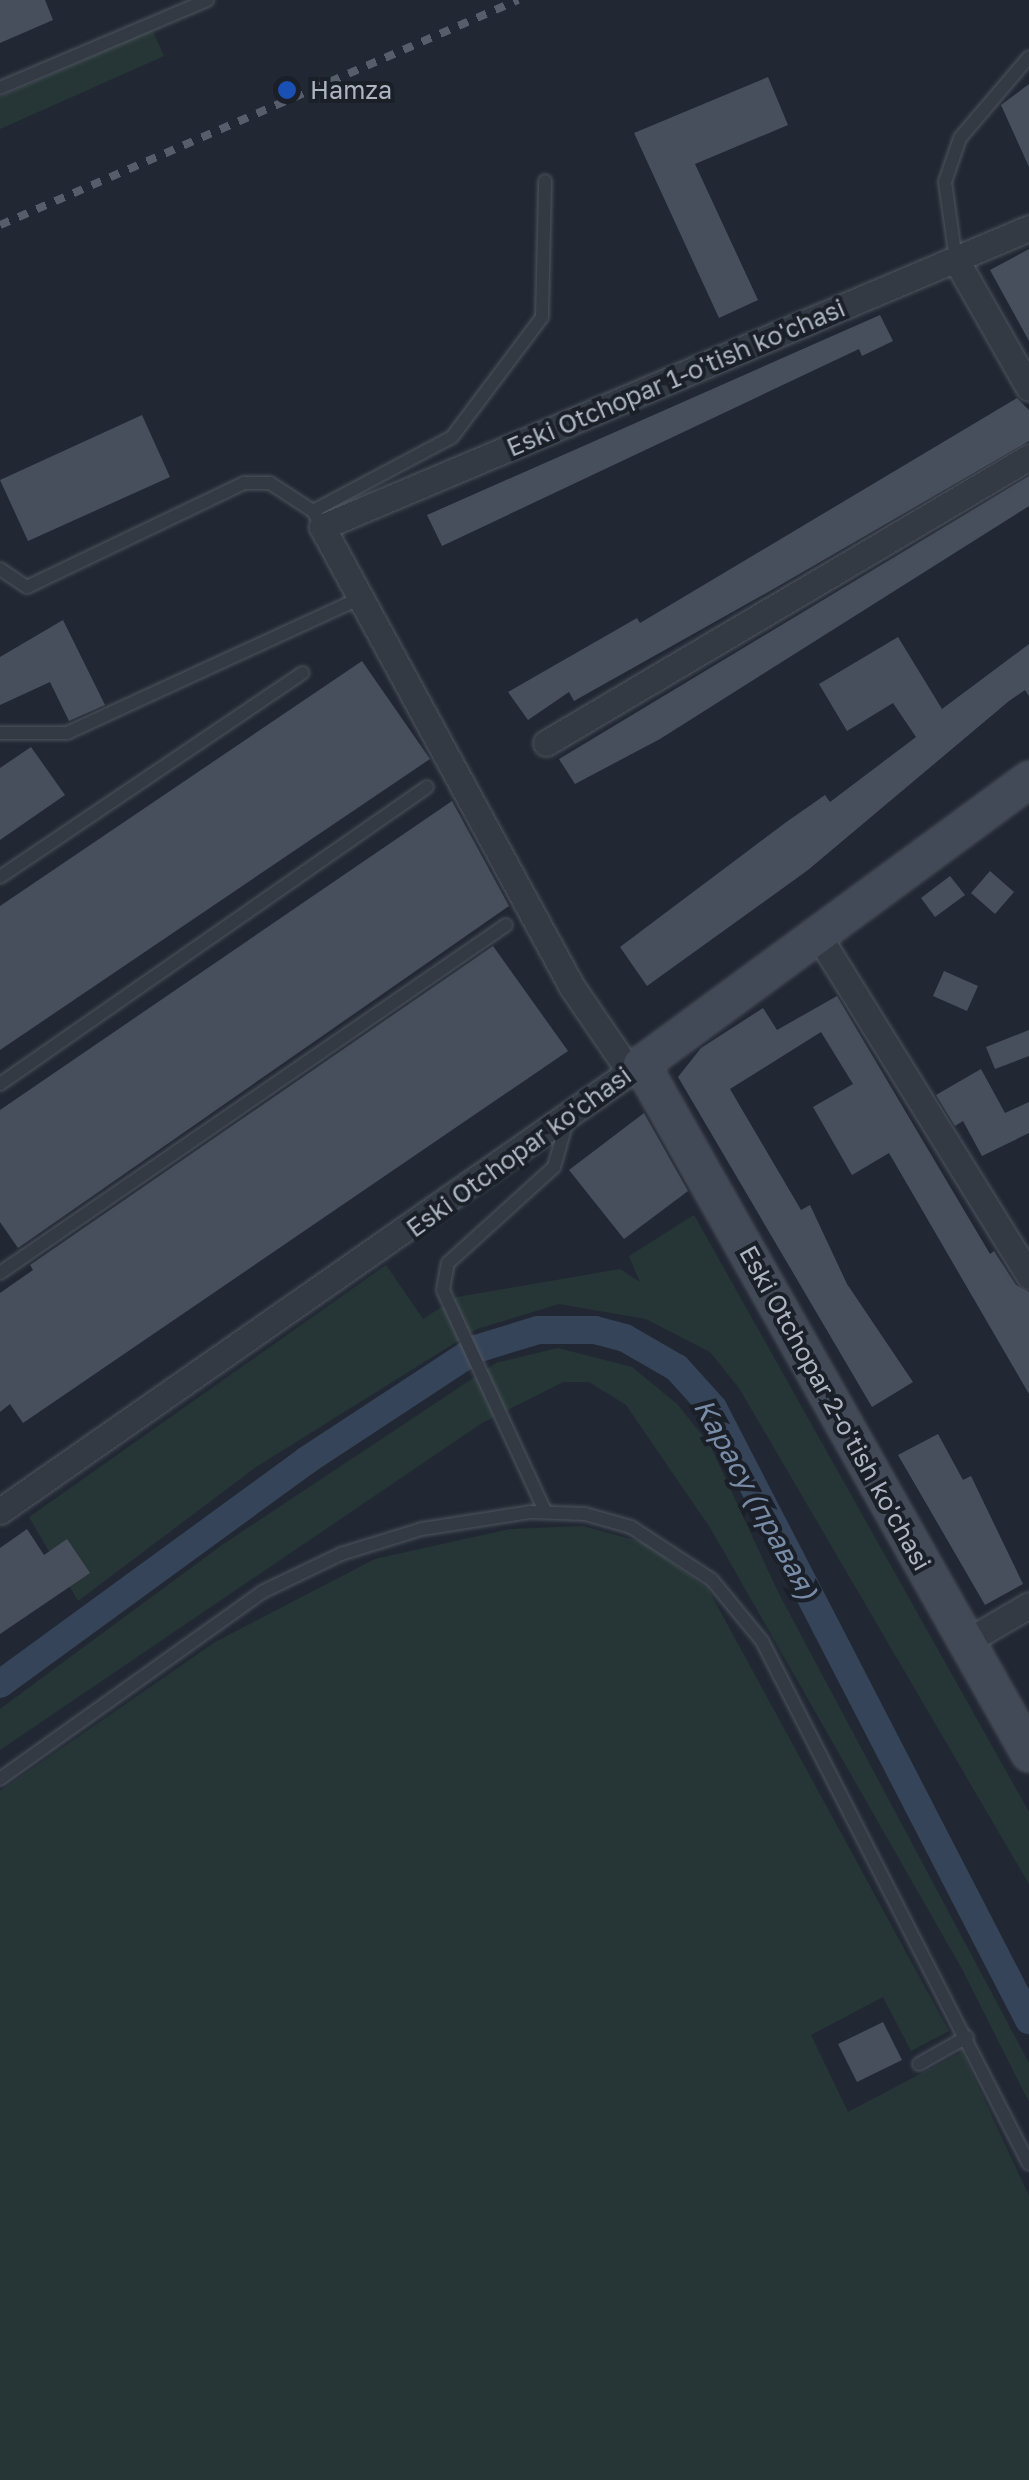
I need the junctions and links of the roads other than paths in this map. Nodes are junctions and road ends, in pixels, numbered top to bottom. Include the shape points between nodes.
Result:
1 (207, 0) edge
2 (1029, 58) edge
3 (0, 88) edge
4 (545, 181) dead end
5 (1029, 228) edge
6 (956, 260) junction
7 (1029, 388) edge
8 (1029, 457) edge
9 (317, 519) junction
10 (0, 569) edge
11 (358, 599) junction
12 (303, 673) dead end
13 (0, 733) edge
14 (546, 743) dead end
15 (1029, 779) edge
16 (427, 787) dead end
17 (0, 878) edge
18 (506, 925) dead end
19 (816, 932) junction
20 (635, 1068) junction
21 (0, 1084) edge
22 (568, 1116) junction
23 (0, 1273) edge
24 (1029, 1276) edge
25 (0, 1511) edge
26 (545, 1511) junction
27 (1029, 1605) edge
28 (966, 1642) junction
29 (1029, 1753) edge
30 (0, 1779) edge
31 (967, 2037) junction
32 (919, 2064) dead end
33 (1029, 2164) edge

1 - 3 lane
2 - 6 lane via 960,138 945,182
4 - 9 lane via 542,317 452,436
5 - 6 street, Eski Otchopar 1-o'tish ko'chasi
6 - 7 street
6 - 9 street, Eski Otchopar 1-o'tish ko'chasi
8 - 14 street
9 - 10 lane via 270,483 244,483 27,587
9 - 11 street, Eski Otchopar 2-o'tish ko'chasi
11 - 13 lane via 68,733
11 - 20 street, Eski Otchopar 2-o'tish ko'chasi via 572,987
12 - 17 lane
15 - 19 street, Eski Otchopar ko'chasi
16 - 21 lane
18 - 23 lane
19 - 20 street, Eski Otchopar ko'chasi
19 - 24 street
20 - 22 street, Eski Otchopar ko'chasi
20 - 28 street, Eski Otchopar 2-o'tish ko'chasi
22 - 25 street, Eski Otchopar ko'chasi
22 - 26 lane via 554,1167 448,1263 446,1302
26 - 30 lane via 403,1534 288,1579
26 - 31 lane via 646,1533 734,1602 762,1641
27 - 28 street
28 - 29 street, Eski Otchopar 2-o'tish ko'chasi
31 - 32 lane
31 - 33 lane

